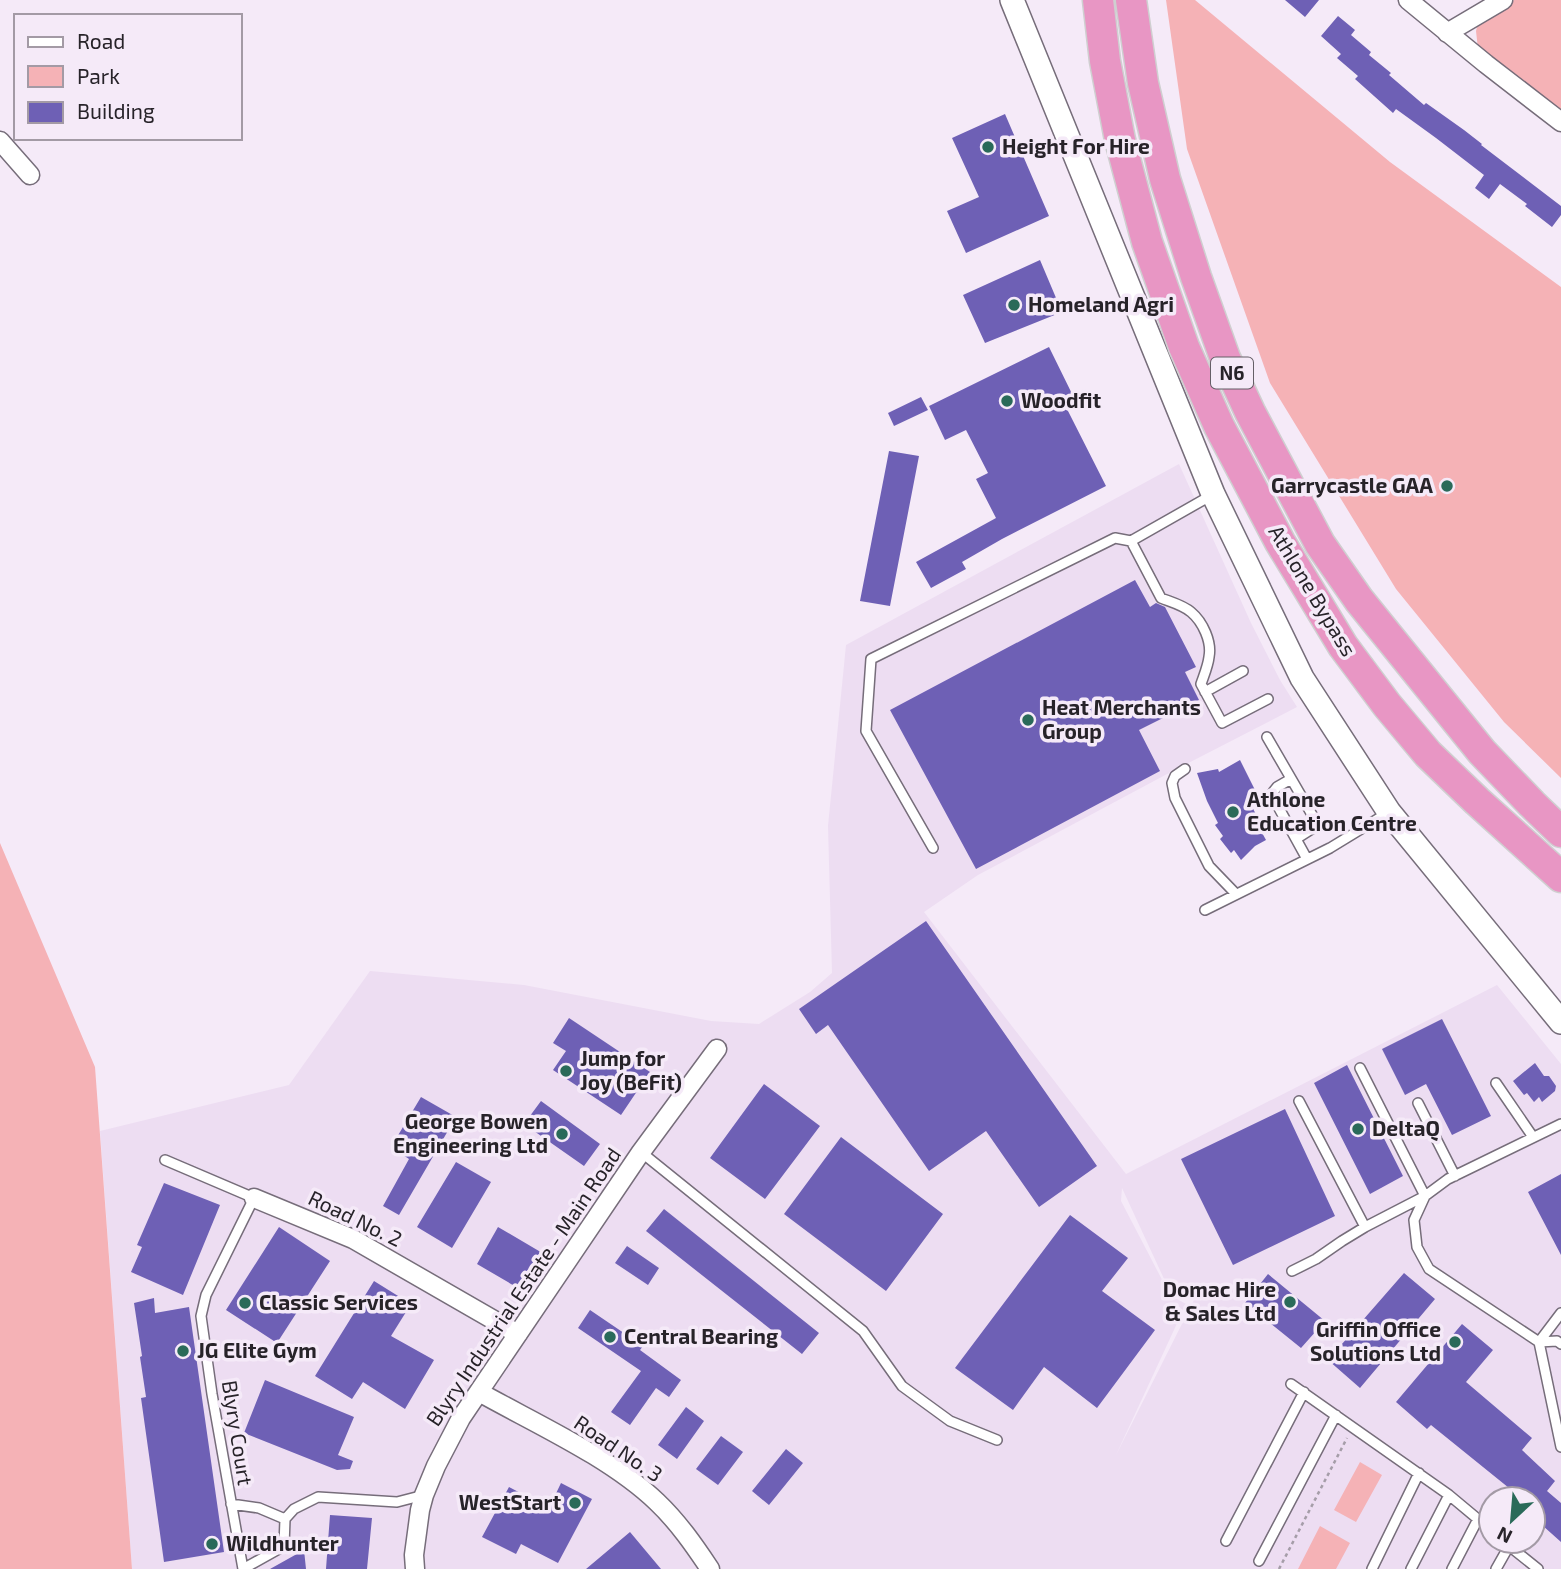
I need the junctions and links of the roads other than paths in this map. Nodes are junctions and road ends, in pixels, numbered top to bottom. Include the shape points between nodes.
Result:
1 (1012, 0) edge
2 (1098, 0) edge
3 (1131, 0) edge
4 (1408, 0) edge
5 (1503, 0) edge
6 (1447, 33) junction
7 (1561, 122) edge
8 (0, 141) edge
9 (30, 175) dead end
10 (1213, 494) junction
11 (1131, 541) junction
12 (1243, 671) dead end
13 (1205, 692) junction
14 (1268, 699) dead end
15 (1439, 699) junction
16 (1267, 737) dead end
17 (1428, 754) junction
18 (1185, 769) dead end
19 (1291, 779) junction
20 (1561, 811) edge
21 (1389, 812) junction
22 (1561, 832) edge
23 (1296, 839) junction
24 (933, 848) dead end
25 (1307, 859) junction
26 (1561, 877) edge
27 (1236, 894) junction
28 (1561, 902) edge
29 (1205, 910) dead end
30 (1561, 1022) edge
31 (717, 1049) dead end
32 (1360, 1068) dead end
33 (1496, 1083) dead end
34 (1299, 1101) dead end
35 (1418, 1103) dead end
36 (1561, 1124) edge
37 (1533, 1137) junction
38 (641, 1152) junction
39 (165, 1160) dead end
40 (1455, 1176) junction
41 (1425, 1196) junction
42 (254, 1198) junction
43 (1365, 1227) junction
44 (1292, 1271) dead end
45 (1561, 1313) edge
46 (518, 1334) junction
47 (1539, 1342) junction
48 (1561, 1344) edge
49 (1291, 1384) dead end
50 (479, 1392) junction
51 (1304, 1392) junction
52 (1336, 1415) junction
53 (997, 1440) dead end
54 (1561, 1447) edge
55 (1419, 1473) junction
56 (424, 1495) junction
57 (1449, 1495) junction
58 (231, 1504) junction
59 (1477, 1517) edge
60 (285, 1519) junction
61 (1477, 1520) edge
62 (1226, 1541) dead end
63 (1520, 1555) edge
64 (1259, 1561) dead end
65 (243, 1569) edge
66 (415, 1569) edge
67 (710, 1569) edge
68 (1372, 1569) edge
69 (1411, 1569) edge
70 (1452, 1569) edge
71 (1538, 1569) edge

1 - 10 street
2 - 17 highway, Athlone Bypass / N6 via 1120,140 1147,242 1184,347 1280,542 1343,646
3 - 15 highway, Athlone Bypass / N6 via 1143,83 1165,179 1225,358 1320,544
4 - 6 street
5 - 6 street
6 - 7 street
8 - 9 street
10 - 11 lane
10 - 21 street via 1301,678
11 - 13 lane via 1161,598 1192,613 1203,629 1209,642 1201,684
11 - 24 lane via 1115,538 871,659 866,731
12 - 13 lane
13 - 14 lane via 1222,723
15 - 20 highway, N6
15 - 22 highway, Athlone Bypass / N6 via 1482,752
16 - 19 lane
17 - 26 highway, Athlone Bypass / N6
17 - 28 highway, N6 via 1480,818
18 - 27 lane via 1171,783 1175,799 1209,866
19 - 23 lane via 1273,792
19 - 23 lane via 1318,825
21 - 25 lane
21 - 30 street
23 - 25 lane
25 - 27 lane
27 - 29 lane
31 - 38 street, Blyry Industrial Estate - Main Road
32 - 41 lane
33 - 37 lane
34 - 43 lane
35 - 40 lane
36 - 37 lane
37 - 40 lane
38 - 46 street, Blyry Industrial Estate - Main Road
38 - 53 lane via 863,1331 902,1385 950,1422
39 - 42 lane, Road No. 2
40 - 41 lane
41 - 43 lane
41 - 47 lane via 1414,1220 1416,1247 1429,1269
42 - 46 street, Road No. 2 via 353,1239
42 - 58 lane, Blyry Court via 205,1295 201,1316
43 - 44 lane
45 - 47 lane
46 - 50 street, Blyry Industrial Estate - Main Road
47 - 48 lane
47 - 54 lane
49 - 51 lane
50 - 56 street, Blyry Industrial Estate - Main Road via 461,1418
50 - 67 street, Road No. 3 via 643,1489 678,1524
51 - 52 lane
51 - 62 lane
52 - 55 lane
52 - 64 lane
55 - 57 lane
55 - 68 lane
56 - 60 lane via 397,1502 318,1497
56 - 66 street, Blyry Industrial Estate - Main Road
57 - 59 lane
57 - 69 lane
58 - 60 lane, Blyry Court via 258,1507
58 - 65 lane
60 - 65 lane via 284,1546
61 - 70 lane
63 - 71 lane

